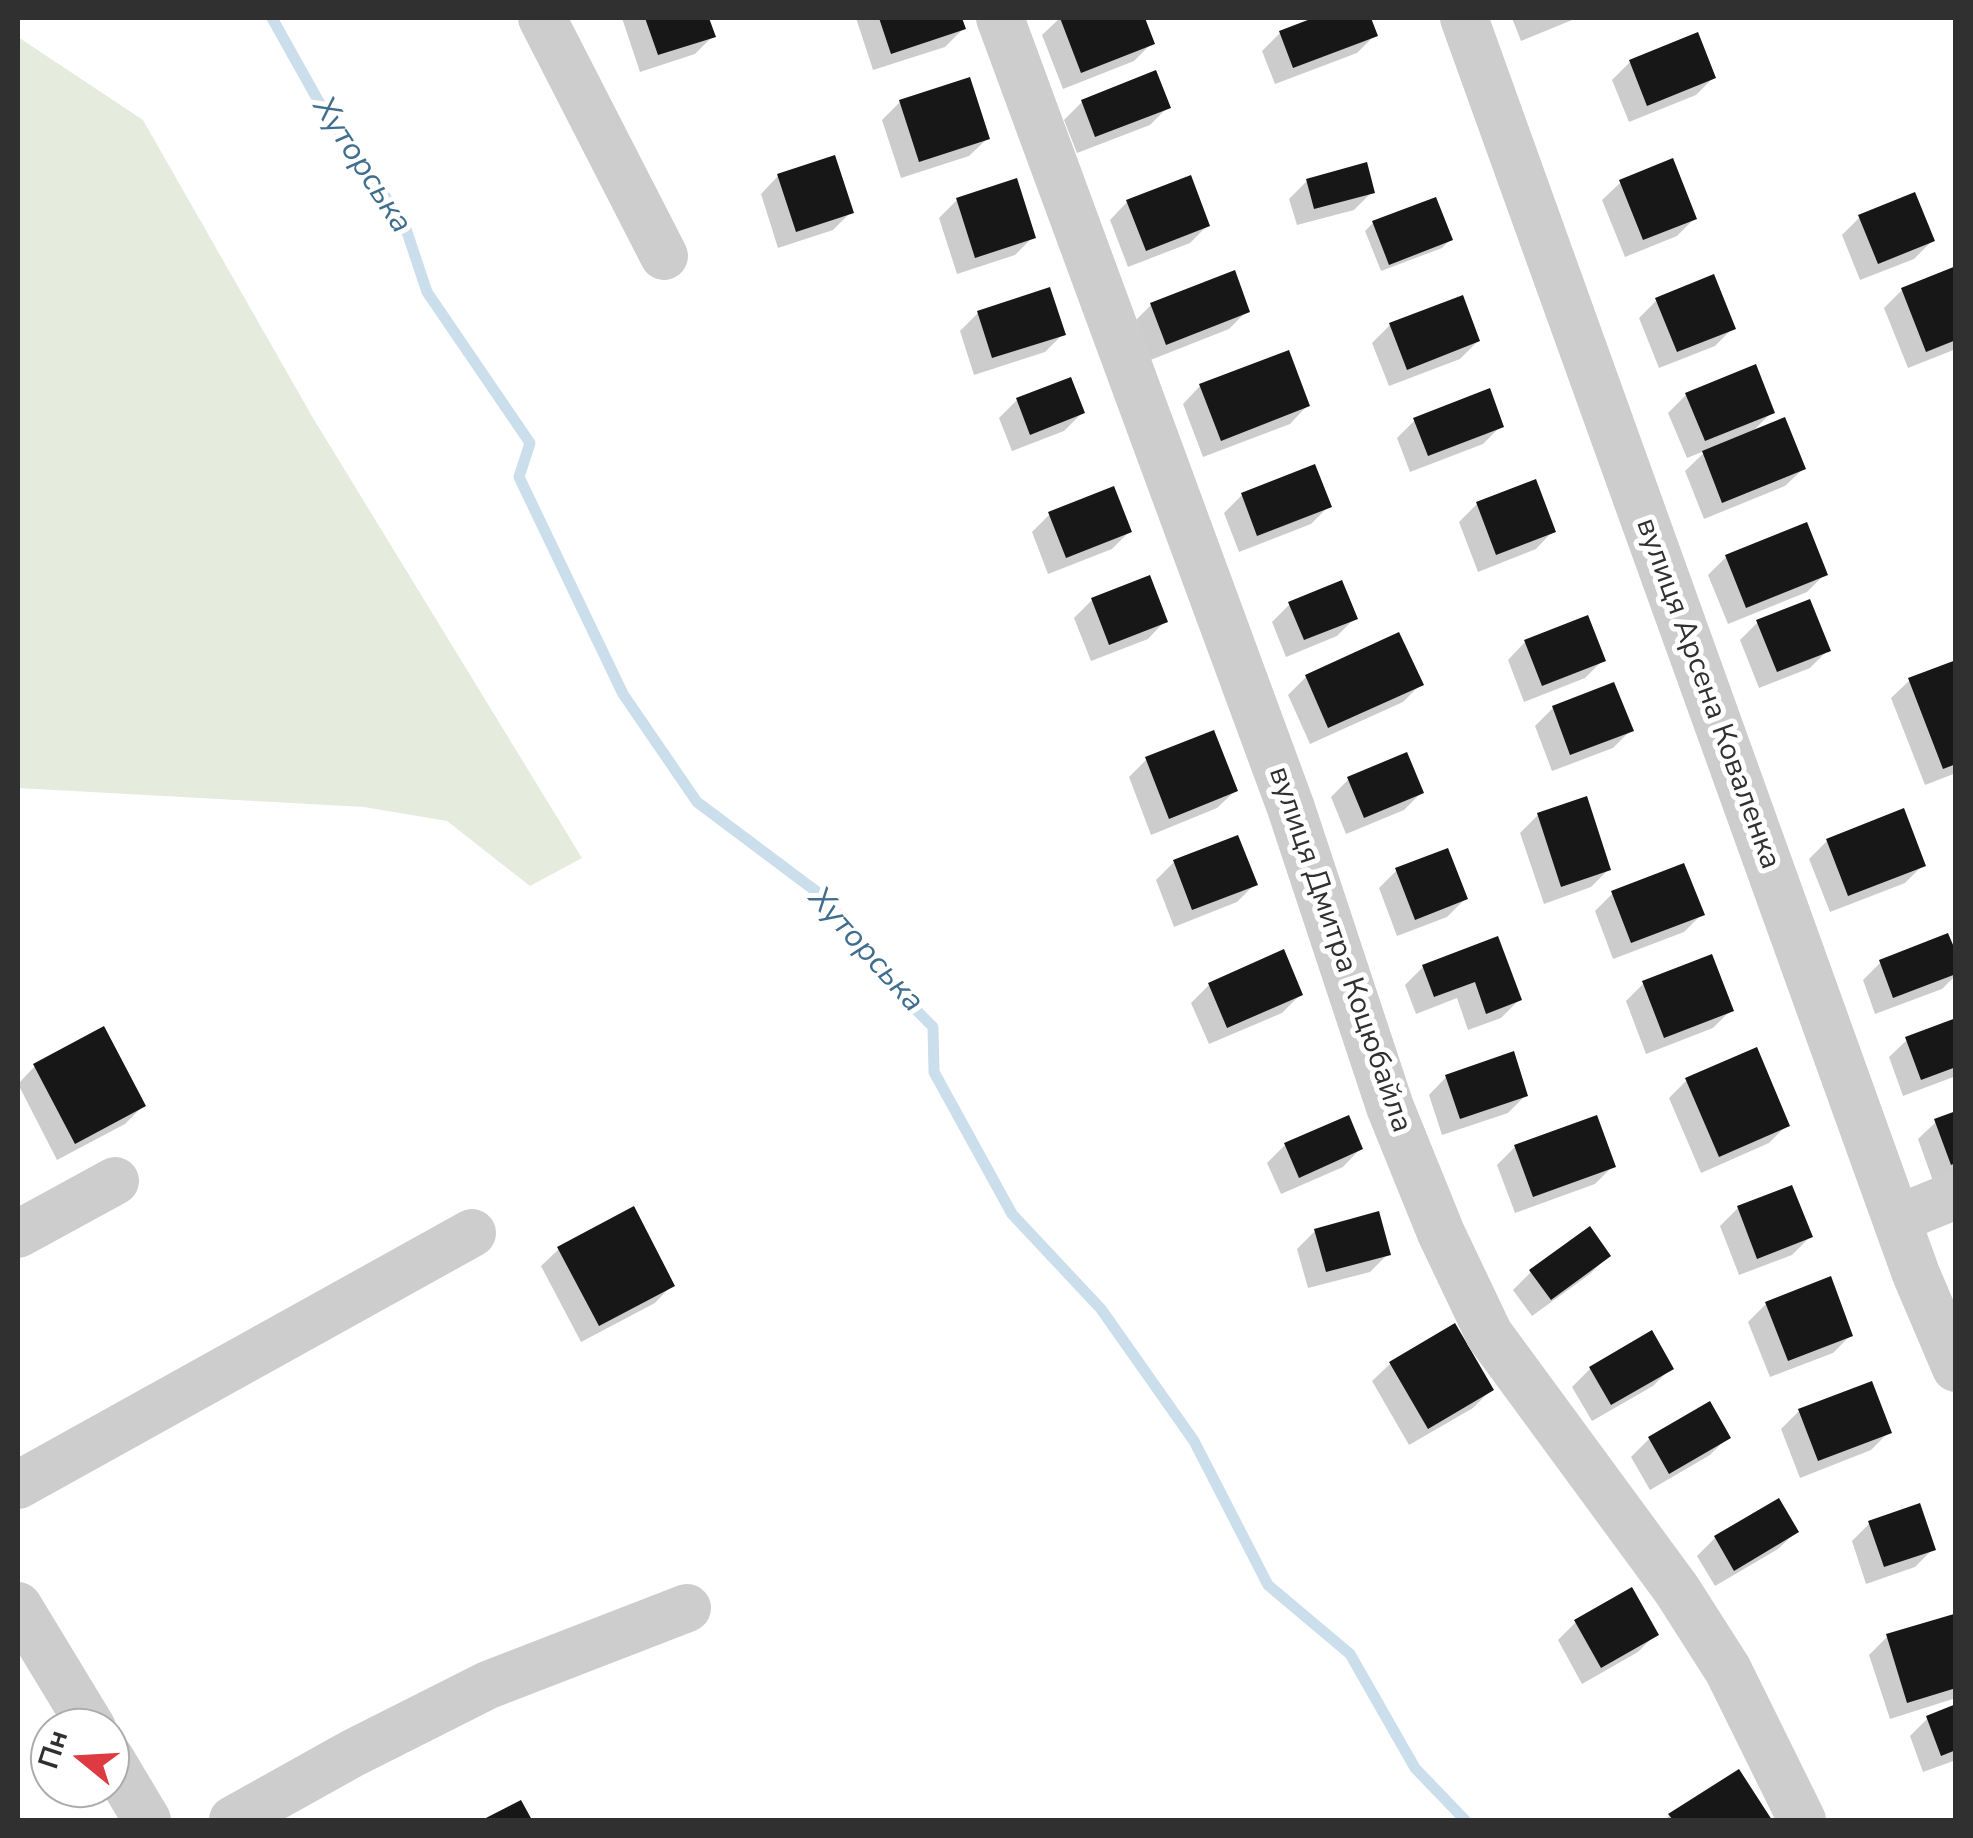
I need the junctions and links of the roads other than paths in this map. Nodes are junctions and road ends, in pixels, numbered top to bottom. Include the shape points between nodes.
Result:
1 (542, 18) edge
2 (1000, 18) edge
3 (1464, 18) edge
4 (664, 256) dead end
5 (115, 1181) dead end
6 (1956, 1195) edge
7 (1897, 1219) junction
8 (472, 1233) dead end
9 (18, 1234) edge
10 (1956, 1368) edge
11 (18, 1486) edge
12 (18, 1606) edge
13 (686, 1608) dead end
14 (80, 1708) edge
15 (130, 1792) edge
16 (147, 1820) edge
17 (233, 1820) edge
18 (1802, 1820) edge

1 - 4 street
2 - 18 street, вулиця Дмитра Коцюбайла via 1284,790 1390,1107 1442,1233 1489,1334 1728,1670
3 - 7 street, вулиця Арсена Коваленка
5 - 9 street
6 - 7 street
7 - 10 street, вулиця Арсена Коваленка
8 - 11 street
12 - 14 street
13 - 17 street via 488,1685
15 - 16 street

